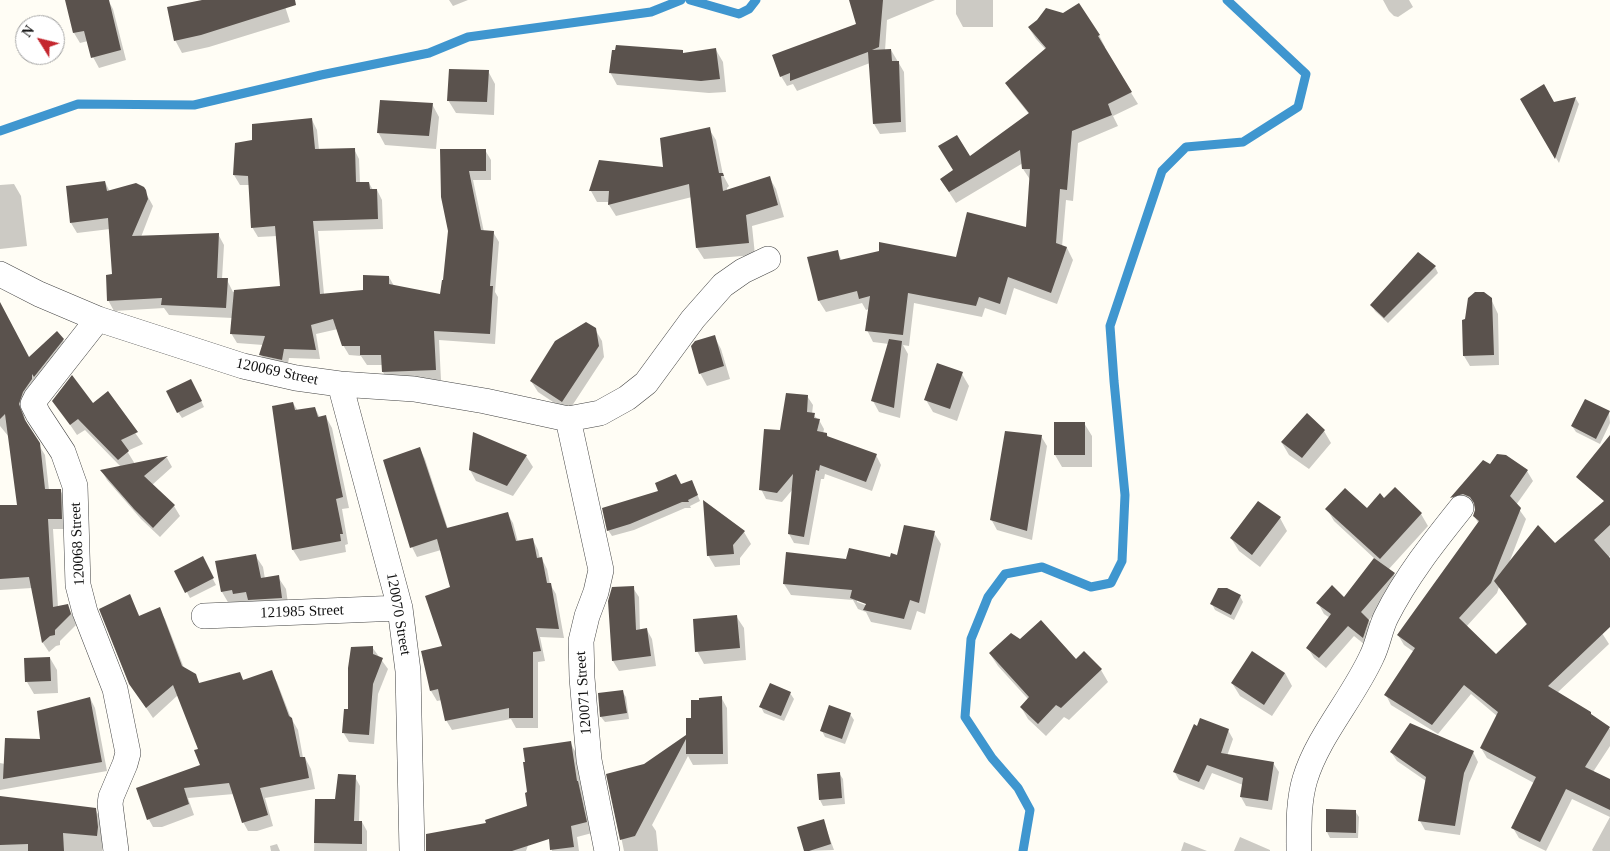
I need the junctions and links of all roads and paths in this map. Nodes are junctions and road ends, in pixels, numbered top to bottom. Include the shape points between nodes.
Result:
1 (768, 259) dead end
2 (0, 274) edge
3 (98, 318) junction
4 (340, 384) junction
5 (568, 419) junction
6 (1461, 508) dead end
7 (400, 608) junction
8 (204, 616) dead end
9 (116, 851) edge
10 (412, 851) edge
11 (607, 851) edge
12 (1299, 851) edge

1 - 5 street via 722,285 646,383 627,398 600,412
2 - 3 street, 120069 Street
3 - 4 street, 120069 Street via 243,366
3 - 9 street, 120068 Street via 33,404 63,452 73,479 78,585 115,689 128,753 110,804
4 - 5 street, 120069 Street via 414,389
4 - 7 street, 120070 Street
5 - 11 street, 120071 Street via 601,570 581,641 589,760
6 - 12 street via 1404,584 1385,619 1372,656 1316,751 1304,781 1299,815
7 - 8 street, 121985 Street
7 - 10 street, 120070 Street via 408,671

